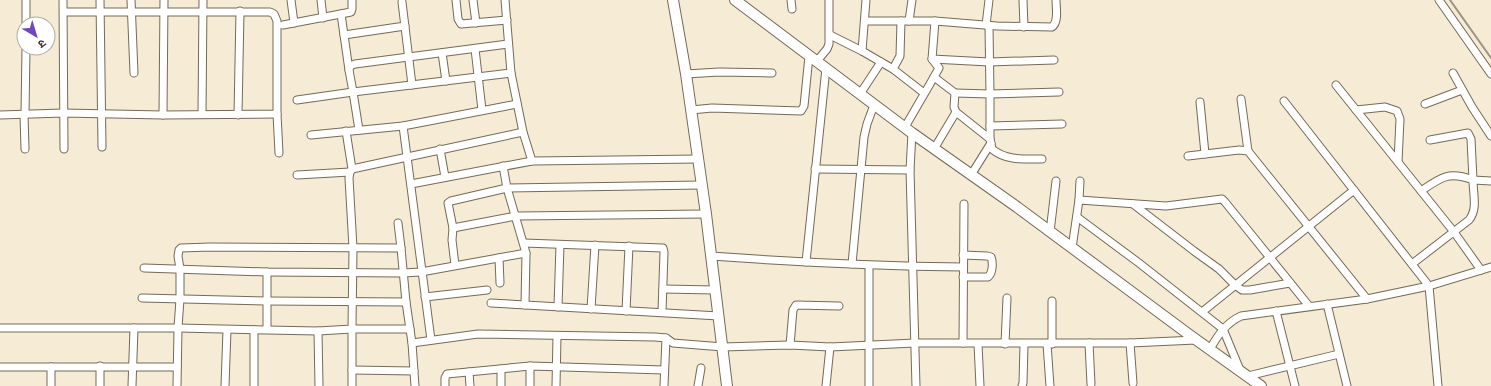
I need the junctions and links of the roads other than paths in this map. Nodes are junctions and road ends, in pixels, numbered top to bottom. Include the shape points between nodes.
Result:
1 (26, 0) edge
2 (63, 0) edge
3 (100, 0) edge
4 (131, 0) edge
5 (164, 0) edge
6 (203, 0) edge
7 (292, 0) edge
8 (321, 0) edge
9 (352, 0) edge
10 (456, 0) edge
11 (473, 0) edge
12 (505, 0) edge
13 (673, 0) edge
14 (735, 0) edge
15 (791, 0) edge
16 (829, 0) edge
17 (866, 0) edge
18 (912, 0) edge
19 (989, 0) edge
20 (1023, 0) edge
21 (1056, 0) edge
22 (1439, 0) edge
23 (402, 2) dead end
24 (792, 9) dead end
25 (240, 11) junction
26 (64, 12) junction
27 (100, 12) junction
28 (132, 12) junction
29 (164, 12) junction
30 (203, 12) junction
31 (341, 14) junction
32 (26, 16) edge
33 (323, 18) junction
34 (507, 20) junction
35 (864, 21) junction
36 (901, 21) junction
37 (909, 21) junction
38 (935, 21) junction
39 (294, 23) junction
40 (476, 23) junction
41 (283, 25) dead end
42 (987, 25) junction
43 (405, 26) junction
44 (1024, 27) junction
45 (344, 35) junction
46 (830, 35) junction
47 (508, 44) junction
48 (475, 49) junction
49 (862, 51) junction
50 (442, 53) junction
51 (26, 56) edge
52 (409, 57) junction
53 (813, 59) junction
54 (932, 59) junction
55 (1054, 60) dead end
56 (881, 62) junction
57 (989, 62) junction
58 (826, 68) junction
59 (894, 69) junction
60 (349, 70) junction
61 (134, 73) dead end
62 (511, 73) junction
63 (772, 73) dead end
64 (1453, 73) dead end
65 (686, 74) junction
66 (1491, 74) edge
67 (478, 77) junction
68 (934, 77) junction
69 (446, 81) junction
70 (412, 85) junction
71 (1336, 85) dead end
72 (1462, 90) junction
73 (353, 92) junction
74 (1058, 92) dead end
75 (924, 93) junction
76 (955, 93) junction
77 (860, 94) junction
78 (990, 94) junction
79 (1240, 99) dead end
80 (297, 100) dead end
81 (1284, 100) dead end
82 (1200, 102) dead end
83 (517, 104) junction
84 (1425, 104) dead end
85 (874, 105) junction
86 (482, 110) junction
87 (691, 110) junction
88 (1356, 110) junction
89 (956, 112) junction
90 (63, 113) junction
91 (0, 114) edge
92 (25, 114) junction
93 (102, 114) junction
94 (202, 114) junction
95 (278, 114) junction
96 (163, 115) junction
97 (238, 115) junction
98 (1062, 124) dead end
99 (403, 126) junction
100 (990, 126) junction
101 (359, 130) junction
102 (908, 130) junction
103 (346, 131) junction
104 (523, 132) junction
105 (311, 135) dead end
106 (1491, 136) edge
107 (1430, 140) dead end
108 (991, 141) junction
109 (102, 147) dead end
110 (934, 148) junction
111 (25, 149) dead end
112 (64, 149) dead end
113 (440, 149) junction
114 (1248, 151) junction
115 (279, 153) dead end
116 (1205, 154) junction
117 (1188, 156) dead end
118 (407, 157) junction
119 (698, 159) junction
120 (1042, 159) dead end
121 (532, 161) junction
122 (1398, 162) junction
123 (503, 166) junction
124 (815, 169) junction
125 (351, 170) junction
126 (862, 170) junction
127 (910, 170) junction
128 (297, 175) dead end
129 (971, 175) junction
130 (445, 177) junction
131 (1473, 180) junction
132 (1056, 181) dead end
133 (1080, 181) dead end
134 (1491, 181) edge
135 (411, 184) junction
136 (702, 185) junction
137 (507, 188) junction
138 (1354, 190) junction
139 (1421, 191) junction
140 (1079, 200) junction
141 (964, 204) dead end
142 (1133, 204) junction
143 (706, 214) junction
144 (516, 216) junction
145 (1077, 217) junction
146 (398, 223) dead end
147 (1308, 226) junction
148 (453, 228) junction
149 (1050, 232) junction
150 (1454, 232) junction
151 (524, 243) junction
152 (560, 245) junction
153 (595, 245) junction
154 (629, 246) junction
155 (353, 248) junction
156 (401, 248) junction
157 (1072, 248) junction
158 (526, 252) junction
159 (963, 255) junction
160 (711, 256) junction
161 (499, 258) junction
162 (1270, 258) junction
163 (806, 262) junction
164 (852, 264) junction
165 (1412, 264) junction
166 (456, 265) junction
167 (869, 265) junction
168 (913, 267) junction
169 (963, 267) junction
170 (1491, 267) edge
171 (144, 268) dead end
172 (180, 269) junction
173 (1481, 270) junction
174 (267, 272) junction
175 (352, 272) junction
176 (421, 272) junction
177 (403, 273) junction
178 (963, 277) junction
179 (500, 283) dead end
180 (1290, 283) junction
181 (1235, 285) junction
182 (1429, 286) junction
183 (663, 289) junction
184 (486, 290) dead end
185 (715, 290) junction
186 (425, 297) junction
187 (142, 298) dead end
188 (1007, 298) dead end
189 (180, 299) junction
190 (1367, 299) junction
191 (267, 301) junction
192 (1052, 301) dead end
193 (353, 302) junction
194 (406, 302) junction
195 (491, 303) dead end
196 (1327, 304) junction
197 (525, 305) junction
198 (839, 306) dead end
199 (1309, 306) junction
200 (558, 307) junction
201 (591, 309) junction
202 (626, 310) junction
203 (1276, 311) junction
204 (662, 312) junction
205 (1202, 312) junction
206 (719, 316) junction
207 (0, 328) edge
208 (134, 328) junction
209 (178, 328) junction
210 (267, 329) junction
211 (352, 329) junction
212 (410, 329) junction
213 (1222, 329) junction
214 (227, 330) junction
215 (254, 330) junction
216 (318, 331) junction
217 (557, 336) junction
218 (666, 338) junction
219 (431, 340) junction
220 (1196, 340) junction
221 (412, 343) junction
222 (915, 343) junction
223 (963, 343) junction
224 (1089, 343) junction
225 (1130, 343) junction
226 (978, 344) junction
227 (1006, 344) junction
228 (1024, 344) junction
229 (1049, 344) junction
230 (790, 345) junction
231 (868, 345) junction
232 (723, 347) junction
233 (830, 347) junction
234 (1210, 349) junction
235 (1339, 354) junction
236 (100, 366) junction
237 (132, 366) junction
238 (177, 366) junction
239 (530, 366) junction
240 (1290, 366) junction
241 (0, 367) edge
242 (51, 367) junction
243 (557, 367) junction
244 (701, 368) dead end
245 (501, 369) junction
246 (352, 370) junction
247 (664, 370) junction
248 (414, 371) junction
249 (469, 372) junction
250 (1244, 374) junction
251 (1133, 383) dead end
252 (1091, 384) dead end
253 (51, 386) edge
254 (100, 386) edge
255 (132, 386) edge
256 (177, 386) edge
257 (225, 386) edge
258 (231, 386) edge
259 (254, 386) edge
260 (318, 386) edge
261 (352, 386) edge
262 (416, 386) edge
263 (445, 386) edge
264 (470, 386) edge
265 (501, 386) edge
266 (530, 386) edge
267 (556, 386) edge
268 (664, 386) edge
269 (698, 386) edge
270 (727, 386) edge
271 (826, 386) edge
272 (869, 386) edge
273 (916, 386) edge
274 (980, 386) edge
275 (1022, 386) edge
276 (1050, 386) edge
277 (1261, 386) edge
278 (1295, 386) edge
279 (1347, 386) edge
280 (1438, 386) edge

1 - 32 street
2 - 26 street
3 - 27 street
4 - 28 street
5 - 29 street
6 - 30 street
7 - 39 street
8 - 33 street
9 - 31 street via 351,12
10 - 40 street via 459,22
11 - 40 street
12 - 34 street
13 - 65 main road
14 - 53 main road
15 - 24 street
16 - 46 street
17 - 35 street
18 - 37 street
19 - 42 street
20 - 44 street
21 - 44 street via 1056,22 1052,27
22 - 66 street
23 - 43 street
25 - 30 street
25 - 95 street via 270,12 276,17
25 - 97 street
26 - 27 street
26 - 90 street
27 - 28 street
27 - 93 street
28 - 29 street
28 - 61 street
29 - 30 street
29 - 96 street
30 - 94 street
31 - 33 street
31 - 45 street
33 - 39 street
34 - 40 street
34 - 47 street
35 - 36 street
35 - 49 street
36 - 37 street
36 - 59 street via 900,56
37 - 38 street
38 - 42 street
38 - 54 street
39 - 41 street
42 - 44 street
42 - 57 street
43 - 45 street
43 - 52 street
45 - 60 street
46 - 49 street
46 - 53 street via 827,49
47 - 48 street
47 - 62 street
48 - 50 street
48 - 67 street
49 - 56 street
50 - 52 street
50 - 69 street
51 - 92 street
52 - 60 street via 355,64 350,66
52 - 70 street
53 - 58 main road
53 - 87 street via 801,111 712,108
54 - 57 street
54 - 68 street via 939,68
55 - 57 street
56 - 59 street
56 - 77 street
57 - 78 street
58 - 77 main road
58 - 124 street
59 - 75 street
60 - 73 street
62 - 67 street
62 - 83 street
63 - 65 street
64 - 72 street
65 - 87 main road
67 - 69 street
67 - 86 street
68 - 75 street
68 - 76 street
69 - 70 street
70 - 73 street
71 - 88 street
72 - 84 street
72 - 106 street
73 - 80 street
73 - 101 street
74 - 78 street
75 - 102 street
76 - 78 street
76 - 89 street
77 - 85 main road
78 - 100 street
79 - 114 street
81 - 138 street
82 - 116 street
83 - 86 street
83 - 104 street
85 - 102 main road
85 - 126 street via 866,124
86 - 99 street
87 - 119 main road
88 - 122 street
88 - 122 street via 1385,107 1397,110 1400,119
89 - 108 street
89 - 110 street
90 - 92 street
90 - 93 street
90 - 112 street
91 - 92 street
92 - 111 street
93 - 96 street
93 - 109 street
94 - 96 street
94 - 97 street
95 - 97 street
95 - 115 street
98 - 100 street
99 - 101 street
99 - 118 street
100 - 108 street
101 - 103 street
102 - 110 main road
102 - 127 street
103 - 105 street
103 - 125 street
104 - 113 street
104 - 121 street
107 - 131 street via 1468,133 1471,139
108 - 120 street via 994,150 1007,157
108 - 129 street
110 - 129 main road
113 - 118 street
113 - 130 street
114 - 116 street
114 - 147 street
116 - 117 street
118 - 125 street
118 - 135 street
119 - 121 street
119 - 136 main road
121 - 123 street
122 - 139 street
123 - 130 street
123 - 137 street
124 - 126 street
124 - 163 street
125 - 128 street
125 - 155 street
126 - 127 street
126 - 164 street
127 - 168 street
129 - 149 main road
130 - 135 street
131 - 134 street
131 - 139 street via 1448,175
131 - 150 street via 1474,212
132 - 149 street
133 - 140 street
135 - 176 street
136 - 137 street
136 - 143 main road
137 - 144 street
137 - 148 street via 449,202
138 - 147 street
138 - 165 street
139 - 150 street
140 - 142 street
140 - 145 street
141 - 159 street
142 - 162 street via 1166,206 1222,199
142 - 181 street via 1219,269
143 - 144 street
143 - 160 main road
144 - 148 street
144 - 151 street
145 - 157 street
145 - 205 street
146 - 156 street
147 - 162 street
147 - 190 street
148 - 166 street
149 - 157 main road
150 - 165 street
150 - 173 street
151 - 152 street
151 - 158 street
152 - 153 street
152 - 200 street
153 - 154 street
153 - 201 street
154 - 183 street via 663,248
154 - 202 street
155 - 156 street
155 - 172 street via 181,248 178,256
155 - 175 street
156 - 177 street
157 - 220 main road
158 - 161 street
158 - 197 street
159 - 169 street
159 - 178 street via 987,256 991,257 992,261 988,277
160 - 163 street
160 - 185 main road
161 - 166 street
161 - 179 street
162 - 180 street
162 - 181 street
163 - 164 street
164 - 167 street
165 - 182 street
166 - 176 street
167 - 168 street
167 - 231 street
168 - 169 street
168 - 222 street
169 - 178 street
170 - 173 street
171 - 172 street
172 - 174 street
172 - 189 street
173 - 182 street
174 - 175 street
174 - 191 street
175 - 177 street
175 - 193 street
176 - 177 street
176 - 186 street
177 - 194 street
178 - 223 street
180 - 181 street via 1247,290
180 - 199 street
181 - 205 street
182 - 190 street
182 - 280 street
183 - 185 street
183 - 204 street
184 - 186 street
185 - 206 main road
186 - 219 street
187 - 189 street
188 - 227 street
189 - 191 street
189 - 209 street
190 - 196 street
191 - 193 street
191 - 210 street
192 - 229 street
193 - 194 street
193 - 211 street
194 - 212 street
195 - 197 street
196 - 199 street
196 - 235 street
197 - 200 street
198 - 230 street via 796,305 793,310
199 - 203 street
200 - 201 street
201 - 202 street
202 - 204 street
203 - 213 street via 1241,316
203 - 240 street
204 - 206 street
205 - 213 street
206 - 232 main road
207 - 208 street
208 - 209 street
208 - 237 street
209 - 214 street
209 - 238 street
210 - 215 street
210 - 216 street
211 - 212 street
211 - 216 street
211 - 246 street
212 - 221 street
213 - 234 street
213 - 250 street
214 - 215 street
214 - 257 street
215 - 259 street
216 - 260 street
217 - 218 street
217 - 219 street via 478,334
217 - 243 street
218 - 232 street via 673,343
218 - 247 street
219 - 221 street
220 - 225 street
220 - 234 main road
221 - 248 street
222 - 223 street
222 - 231 street
222 - 273 street
223 - 226 street
224 - 225 street
224 - 229 street
224 - 252 street
225 - 251 street
226 - 227 street
226 - 274 street
227 - 228 street
228 - 229 street
228 - 275 street
229 - 276 street
230 - 232 street
230 - 233 street
231 - 233 street
231 - 272 street
232 - 270 main road
233 - 271 street
234 - 250 main road
235 - 240 street
235 - 279 street
236 - 237 street
236 - 242 street
236 - 254 street
237 - 238 street
237 - 255 street
238 - 256 street
239 - 243 street
239 - 245 street
239 - 266 street
240 - 250 street
240 - 278 street
241 - 242 street
242 - 253 street
243 - 247 street
243 - 267 street
244 - 269 street
245 - 249 street
245 - 265 street
246 - 248 street
246 - 261 street
247 - 268 street
248 - 262 street
249 - 263 street via 447,374
249 - 264 street
250 - 277 main road
257 - 258 street

